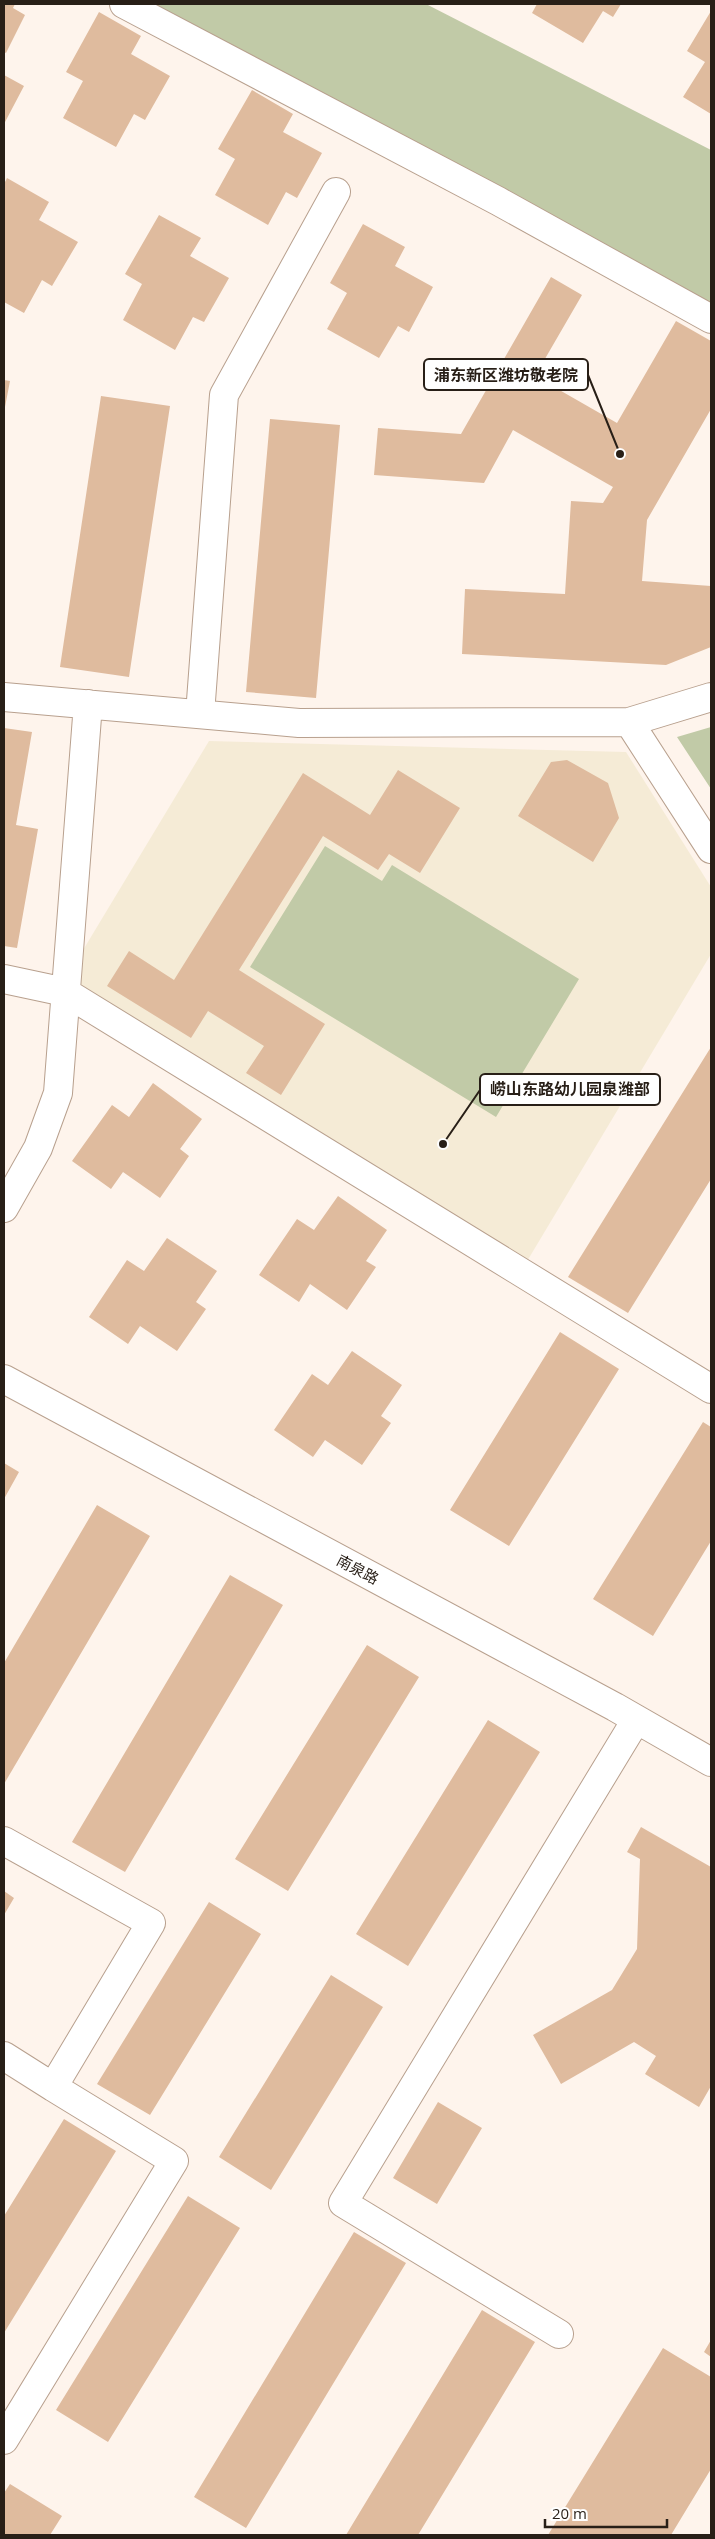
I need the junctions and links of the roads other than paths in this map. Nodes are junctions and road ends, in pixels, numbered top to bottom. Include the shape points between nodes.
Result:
1 (124, 4) edge
2 (336, 192) dead end
3 (711, 319) edge
4 (4, 697) edge
5 (711, 697) edge
6 (88, 704) junction
7 (200, 714) junction
8 (629, 722) junction
9 (711, 849) edge
10 (4, 979) edge
11 (64, 992) junction
12 (4, 1208) edge
13 (4, 1379) edge
14 (711, 1389) edge
15 (636, 1720) junction
16 (711, 1762) edge
17 (4, 1841) edge
18 (4, 2056) edge
19 (53, 2087) junction
20 (559, 2334) dead end
21 (5, 2437) edge

1 - 3 street via 498,201
2 - 7 street via 224,395
4 - 6 street
5 - 8 street
6 - 7 street
6 - 11 street
7 - 8 street via 299,723
8 - 9 street
10 - 11 street
11 - 12 street via 58,1094 38,1148
11 - 14 street
13 - 15 street, 南泉路
15 - 16 street, 南泉路
15 - 20 street via 343,2203
17 - 19 street via 151,1923
18 - 19 street
19 - 21 street via 174,2161

